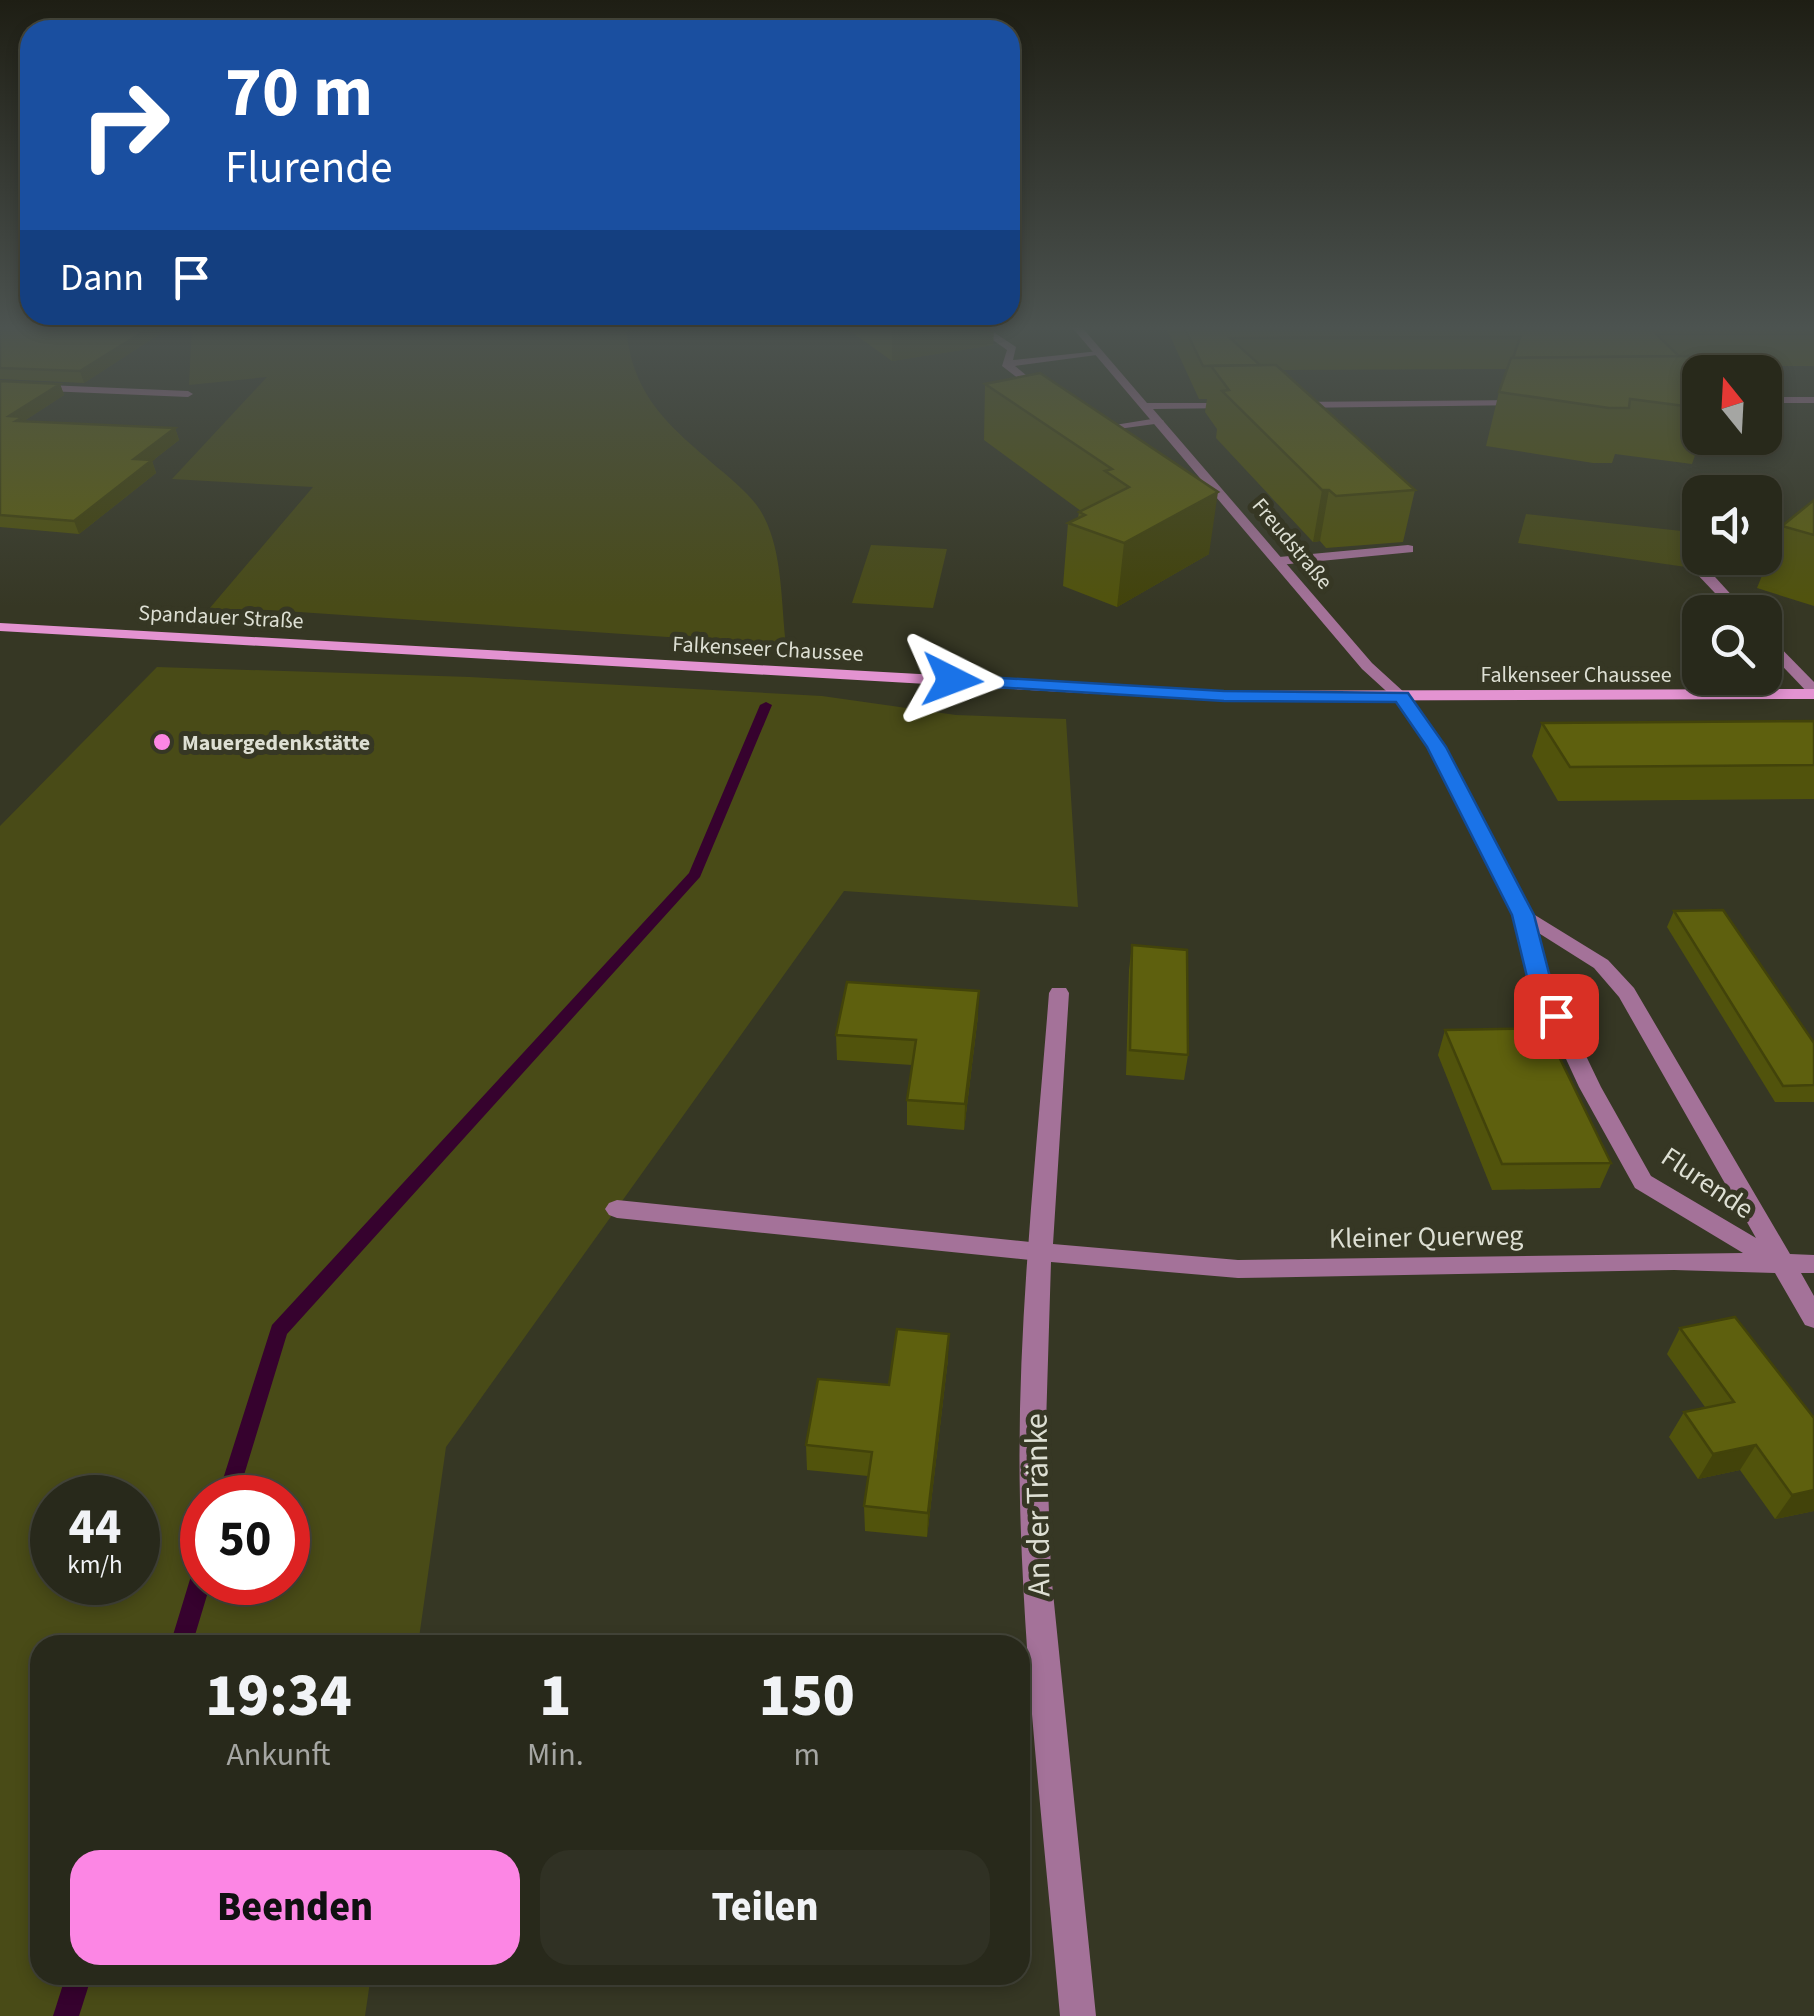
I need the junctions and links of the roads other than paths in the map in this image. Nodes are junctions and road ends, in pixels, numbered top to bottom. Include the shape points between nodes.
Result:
1 (1158, 421) joint
2 (1100, 440) edge
3 (1191, 479) edge
4 (1208, 479) junction
5 (1408, 549) edge
6 (1279, 561) junction
7 (1706, 575) edge
8 (1724, 595) edge
9 (0, 627) edge
10 (439, 654) joint
11 (1782, 658) edge
12 (1814, 693) edge
13 (1402, 696) junction
14 (1523, 915) junction
15 (1059, 993) dead end
16 (618, 1209) dead end
17 (1040, 1252) junction
18 (1780, 1264) junction
19 (1814, 1264) edge
20 (1814, 1318) edge
21 (1078, 2016) edge

1 - 2 street via 1086,431
1 - 4 street, Freudstraße
3 - 4 street
4 - 6 street, Freudstraße
5 - 6 street
6 - 13 street, Freudstraße via 1367,666
7 - 8 street
9 - 10 main road, Spandauer Straße
10 - 13 main road, Falkenseer Chaussee via 1224,696
11 - 12 street
12 - 13 main road, Falkenseer Chaussee
13 - 14 street, Flurende via 1436,747
14 - 18 street, Flurende via 1601,964 1628,993
14 - 18 street, Flurende via 1540,981 1643,1182
15 - 17 street, An der Tränke
16 - 17 street, Kleiner Querweg
17 - 18 street, Kleiner Querweg via 1238,1269
17 - 21 street, An der Tränke via 1033,1427 1039,1606
18 - 19 street, Kleiner Querweg
18 - 20 street, Flurende

